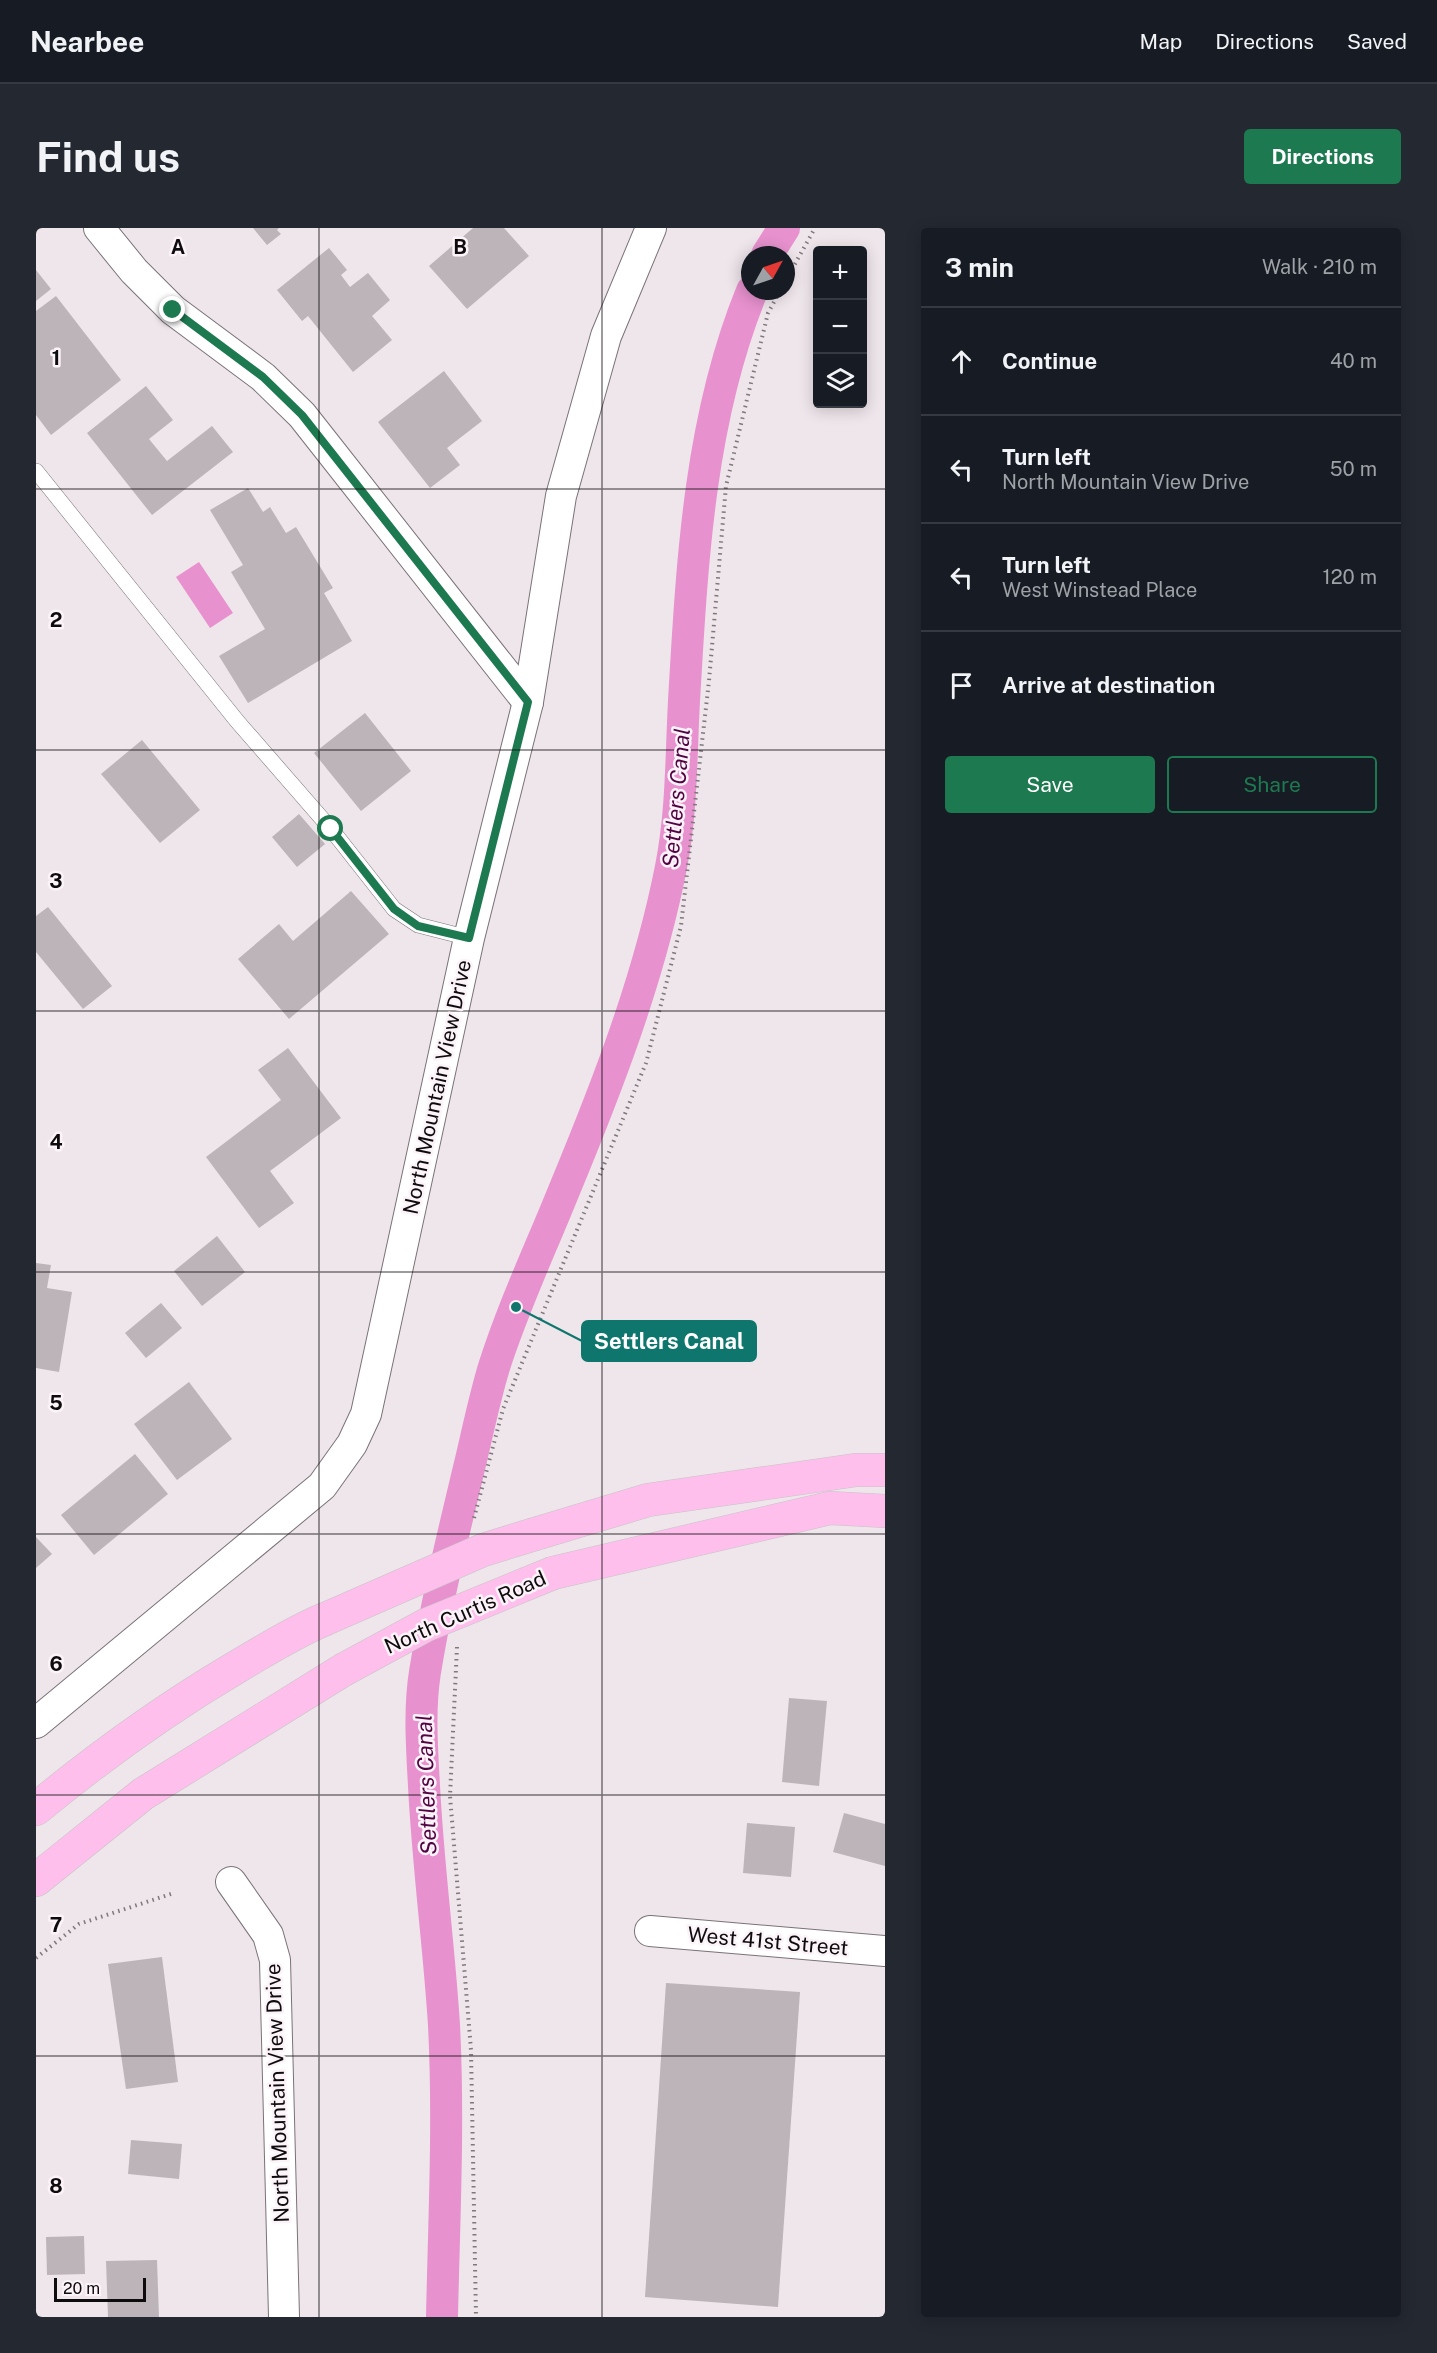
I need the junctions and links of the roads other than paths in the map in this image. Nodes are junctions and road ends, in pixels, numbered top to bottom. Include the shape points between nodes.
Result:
1 (99, 228) edge
2 (651, 228) edge
3 (36, 471) edge
4 (528, 702) junction
5 (469, 938) junction
6 (885, 1470) edge
7 (885, 1511) edge
8 (36, 1723) edge
9 (36, 1809) edge
10 (36, 1880) edge
11 (231, 1882) dead end
12 (650, 1931) dead end
13 (885, 1951) edge
14 (284, 2317) edge

1 - 4 street via 134,272 173,310 263,377 302,415
2 - 4 street, North Mountain View Drive via 606,336 561,496
3 - 5 lane via 394,909 418,926
4 - 5 street, North Mountain View Drive
5 - 8 street, North Mountain View Drive via 366,1414 343,1458 322,1486
6 - 9 main road, North Curtis Road, bridge via 856,1470 648,1500 483,1550 296,1632 180,1701 92,1763
7 - 10 main road, North Curtis Road, bridge via 830,1508 553,1573 426,1625 343,1670 143,1794
11 - 14 street, North Mountain View Drive via 268,1935 275,1960
12 - 13 street, West 41st Street

